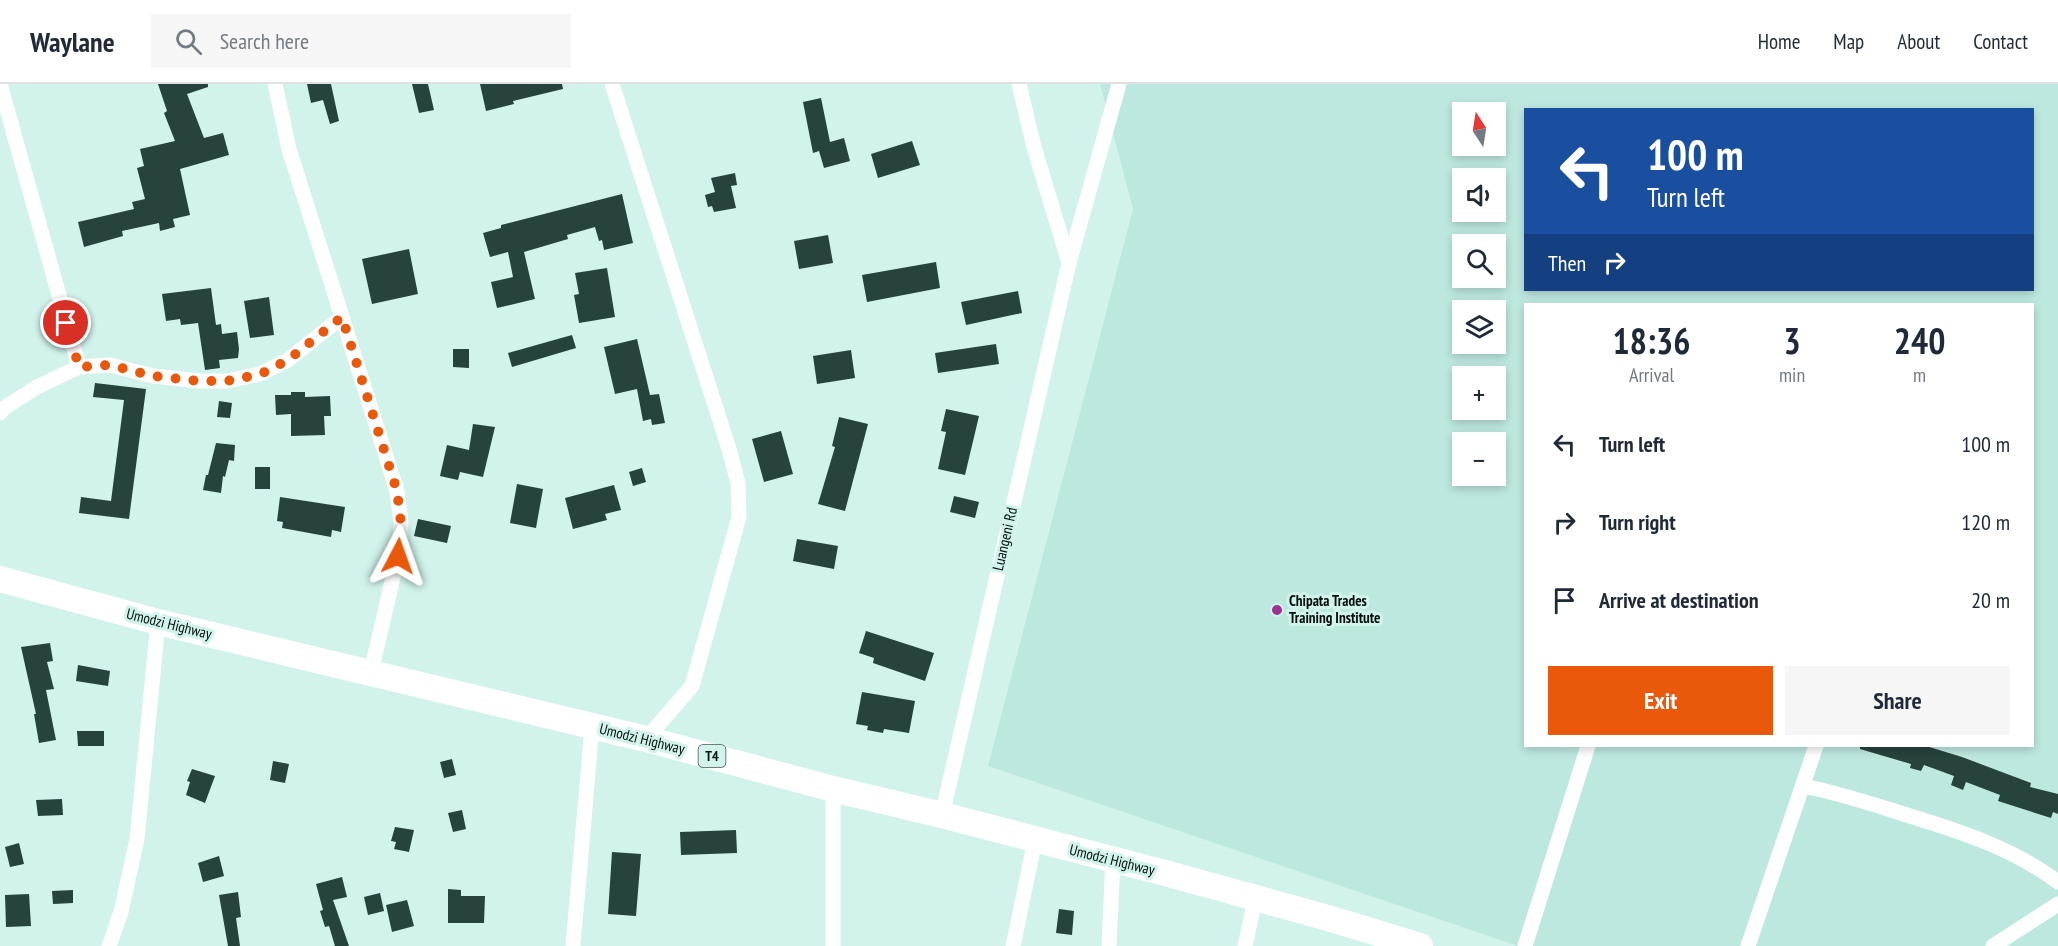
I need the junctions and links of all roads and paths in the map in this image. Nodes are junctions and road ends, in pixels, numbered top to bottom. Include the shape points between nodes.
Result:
1 (0, 84) edge
2 (275, 84) edge
3 (612, 84) edge
4 (1019, 84) edge
5 (1119, 84) edge
6 (1069, 263) junction
7 (342, 317) junction
8 (79, 367) junction
9 (0, 413) edge
10 (0, 579) edge
11 (158, 622) junction
12 (371, 672) junction
13 (592, 727) junction
14 (646, 739) junction
15 (1588, 747) edge
16 (1816, 747) edge
17 (1803, 786) junction
18 (833, 789) junction
19 (942, 815) junction
20 (1035, 840) junction
21 (1113, 860) junction
22 (2058, 882) edge
23 (1255, 899) junction
24 (2058, 904) edge
25 (109, 946) edge
26 (573, 946) edge
27 (834, 946) edge
28 (1013, 946) edge
29 (1109, 946) edge
30 (1245, 946) edge
31 (1420, 946) edge
32 (1525, 946) edge
33 (1748, 946) edge
34 (1993, 946) edge

1 - 8 street
2 - 7 street via 289,149
3 - 14 street via 738,483 739,517 692,686
4 - 6 street, Luangeni Rd
5 - 6 street, Luangeni Rd
6 - 19 street, Luangeni Rd
7 - 8 street via 288,360 261,374 227,381 153,376 110,365
7 - 12 street via 397,491 401,523 398,556
8 - 9 street via 37,387
10 - 11 highway, Umodzi Highway / T4
11 - 12 highway, Umodzi Highway / T4
11 - 25 street via 136,839 122,912
12 - 13 highway, Umodzi Highway / T4
13 - 14 highway, Umodzi Highway / T4
13 - 26 street
14 - 18 highway, Umodzi Highway / T4
15 - 32 street
16 - 17 street
17 - 22 street via 1841,794 1966,834 2041,869
17 - 33 street
18 - 19 highway, Umodzi Highway / T4
18 - 27 street
19 - 20 highway, Umodzi Highway / T4
20 - 21 highway, Umodzi Highway / T4
20 - 28 street
21 - 23 highway, Umodzi Highway / T4
21 - 29 street
23 - 30 street
23 - 31 highway, Umodzi Highway / T4
24 - 34 street

